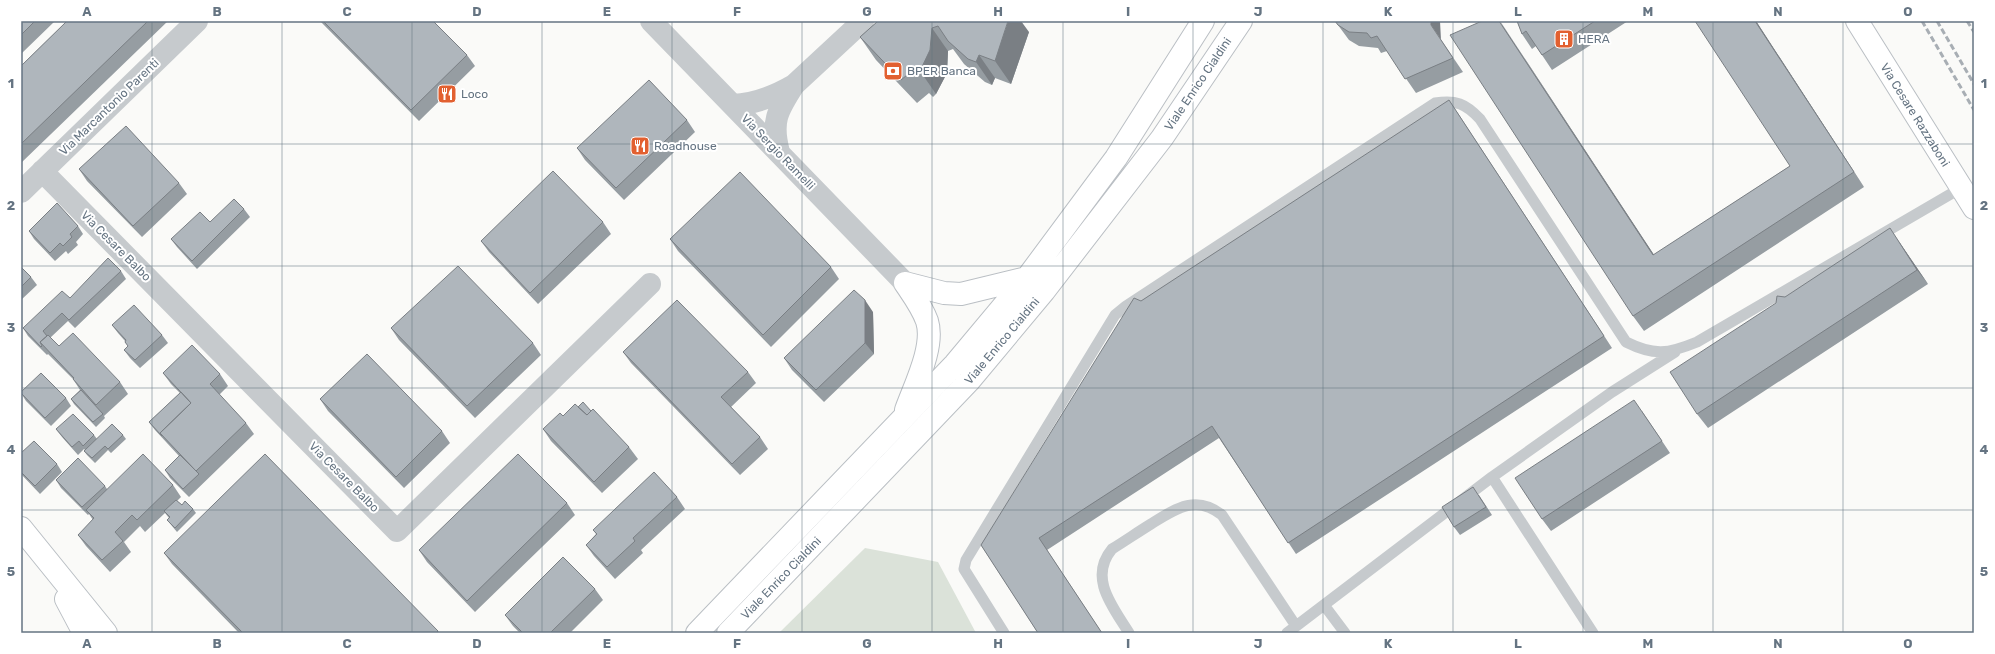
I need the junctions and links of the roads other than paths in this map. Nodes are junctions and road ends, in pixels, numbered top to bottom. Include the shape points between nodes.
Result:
1 (197, 21) edge
2 (651, 21) edge
3 (864, 21) edge
4 (1203, 21) edge
5 (1241, 21) edge
6 (1857, 21) edge
7 (794, 85) junction
8 (733, 105) junction
9 (779, 152) junction
10 (42, 171) junction
11 (1961, 188) junction
12 (21, 192) edge
13 (1974, 208) edge
14 (1027, 278) junction
15 (905, 283) junction
16 (650, 284) dead end
17 (1678, 350) junction
18 (904, 417) junction
19 (1492, 477) junction
20 (21, 528) edge
21 (39, 550) junction
22 (1324, 605) junction
23 (1296, 626) junction
24 (84, 633) edge
25 (106, 633) edge
26 (696, 633) edge
27 (728, 633) edge
28 (1004, 633) edge
29 (1129, 633) edge
30 (1287, 633) edge
31 (1345, 633) edge
32 (1593, 633) edge

1 - 10 street, Via Marcantonio Parenti
2 - 8 street, Via Sergio Ramelli
3 - 7 street
4 - 14 main road, Viale Enrico Cialdini via 1116,158
5 - 27 main road, Viale Enrico Cialdini via 1162,138 1044,291 969,381
6 - 11 main road, Via Cesare Razzaboni
7 - 8 street via 747,104
7 - 9 street via 782,105 774,128
8 - 9 street, Via Sergio Ramelli
9 - 15 street, Via Sergio Ramelli
10 - 12 street, Via Marcantonio Parenti
10 - 16 street, Via Cesare Balbo via 397,531
11 - 13 main road, Via Cesare Razzaboni
11 - 17 lane via 1697,342
14 - 15 main road via 961,294 944,294
14 - 18 main road, Viale Enrico Cialdini via 954,364
15 - 18 main road via 927,320 930,334
17 - 19 lane via 1612,392
17 - 28 lane via 1658,353 1626,342 1480,119 1462,103 1435,103 1115,315 966,560 964,569
18 - 26 main road, Viale Enrico Cialdini
19 - 22 lane
19 - 32 lane
20 - 21 main road
21 - 24 main road
21 - 25 main road
22 - 23 lane
22 - 31 lane
23 - 29 lane via 1222,515 1205,505 1192,504 1177,507 1112,549 1105,558 1102,579 1106,594
23 - 30 lane

